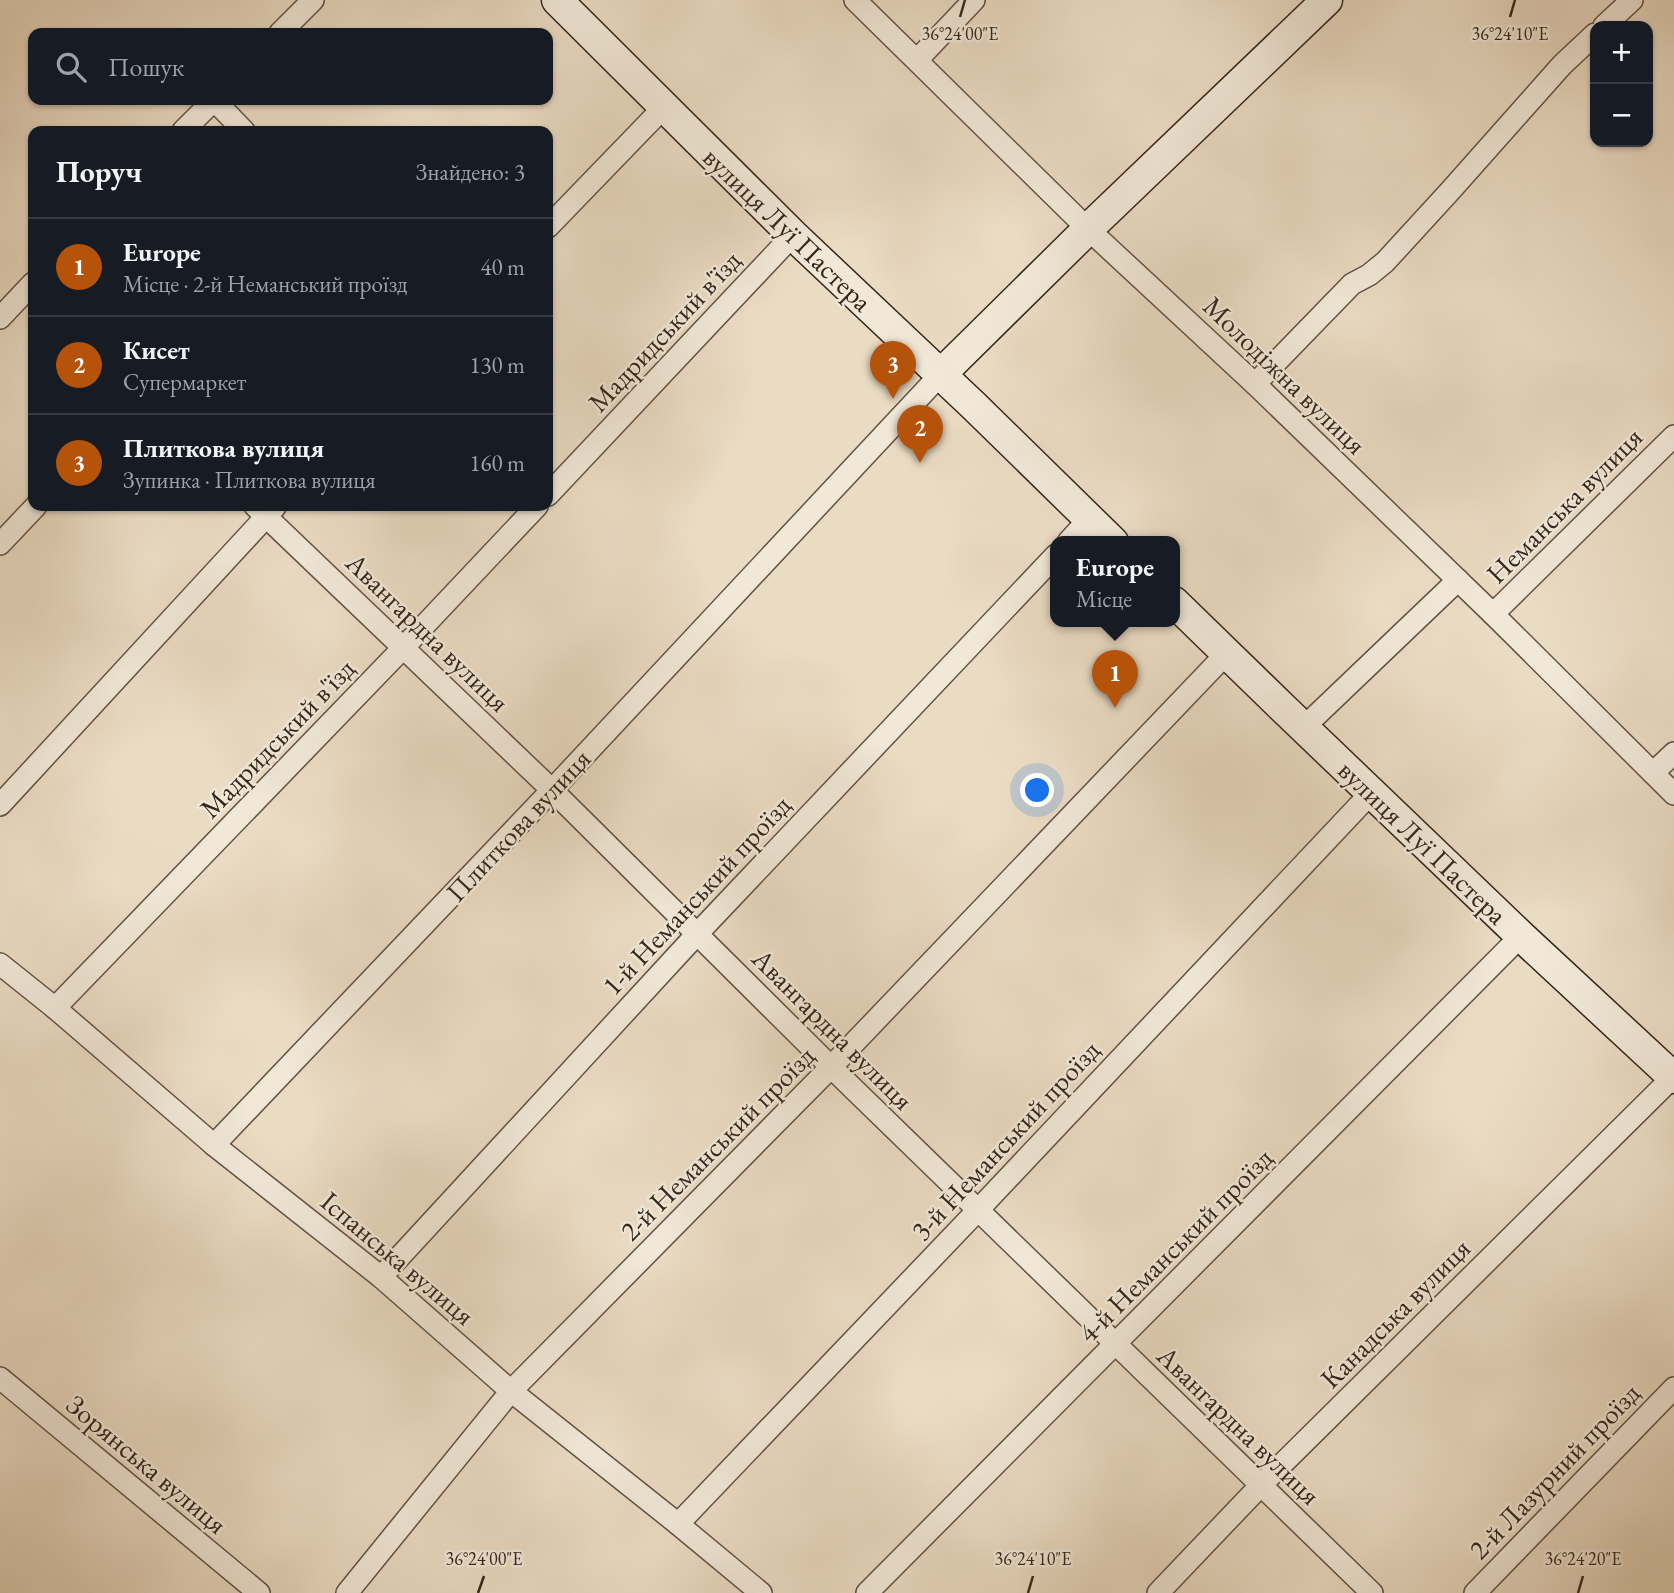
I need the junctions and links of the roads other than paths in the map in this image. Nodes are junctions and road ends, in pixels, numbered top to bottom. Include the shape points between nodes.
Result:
1 (313, 0) edge
2 (557, 0) edge
3 (855, 0) edge
4 (974, 0) edge
5 (1327, 0) edge
6 (1632, 0) edge
7 (1609, 21) edge
8 (285, 28) edge
9 (1590, 39) edge
10 (917, 60) junction
11 (209, 105) edge
12 (219, 105) edge
13 (664, 107) junction
14 (188, 126) edge
15 (239, 126) edge
16 (553, 222) edge
17 (1088, 229) junction
18 (793, 235) junction
19 (28, 295) edge
20 (0, 318) edge
21 (940, 374) junction
22 (1255, 384) junction
23 (1674, 436) edge
24 (553, 490) edge
25 (31, 511) edge
26 (264, 511) edge
27 (268, 511) edge
28 (532, 511) edge
29 (1089, 519) junction
30 (1073, 536) edge
31 (1107, 536) edge
32 (0, 544) edge
33 (1050, 560) edge
34 (1458, 580) junction
35 (1180, 608) edge
36 (1493, 614) junction
37 (403, 648) junction
38 (1227, 653) junction
39 (1303, 727) junction
40 (1674, 753) edge
41 (1653, 773) junction
42 (552, 790) junction
43 (1371, 793) junction
44 (1674, 794) edge
45 (0, 804) edge
46 (697, 934) junction
47 (1521, 936) junction
48 (0, 964) edge
49 (55, 1008) junction
50 (831, 1067) junction
51 (1674, 1077) edge
52 (214, 1145) junction
53 (978, 1210) junction
54 (381, 1277) junction
55 (1115, 1345) junction
56 (0, 1378) edge
57 (1674, 1388) edge
58 (511, 1391) junction
59 (1261, 1485) junction
60 (678, 1524) junction
61 (258, 1593) edge
62 (347, 1593) edge
63 (761, 1593) edge
64 (867, 1593) edge
65 (1158, 1593) edge
66 (1372, 1593) edge
67 (1475, 1593) edge

1 - 8 street
2 - 13 street, вулиця Луї Пастера
3 - 10 street, Молодіжна вулиця
4 - 10 street
5 - 17 street, Плиткова вулиця
6 - 7 street
9 - 22 street via 1385,262 1352,284
10 - 17 street, Молодіжна вулиця
11 - 14 street
12 - 15 street
13 - 16 street
13 - 18 street, вулиця Луї Пастера
17 - 21 street, Плиткова вулиця
17 - 22 street, Молодіжна вулиця
18 - 21 street, вулиця Луї Пастера
18 - 24 street, Мадридський в'їзд
19 - 20 street
21 - 29 street, вулиця Луї Пастера
21 - 42 street, Плиткова вулиця
22 - 34 street, Молодіжна вулиця
23 - 36 street, Неманська вулиця
25 - 32 street
26 - 45 street
27 - 37 street, Авангардна вулиця
28 - 37 street, Мадридський в'їзд
29 - 30 street
29 - 31 street, вулиця Луї Пастера
33 - 46 street, 1-й Неманський проїзд
34 - 36 street, Молодіжна вулиця
34 - 39 street, Неманська вулиця
35 - 38 street, вулиця Луї Пастера
36 - 41 street, Молодіжна вулиця
37 - 42 street, Авангардна вулиця
37 - 49 street, Мадридський в'їзд
38 - 39 street, вулиця Луї Пастера
38 - 50 street, 2-й Неманський проїзд
39 - 43 street, вулиця Луї Пастера
40 - 41 street
41 - 44 street, Молодіжна вулиця
42 - 46 street, Авангардна вулиця
42 - 52 street, Плиткова вулиця
43 - 47 street, вулиця Луї Пастера
43 - 53 street, 3-й Неманський проїзд
46 - 50 street, Авангардна вулиця
46 - 54 street, 1-й Неманський проїзд
47 - 51 street, вулиця Луї Пастера
47 - 55 street, 4-й Неманський проїзд
48 - 49 street, Іспанська вулиця
49 - 52 street, Іспанська вулиця
50 - 53 street, Авангардна вулиця
50 - 58 street, 2-й Неманський проїзд
51 - 59 street, Канадська вулиця
52 - 54 street, Іспанська вулиця
53 - 55 street, Авангардна вулиця
53 - 60 street, 3-й Неманський проїзд
54 - 58 street, Іспанська вулиця
55 - 59 street, Авангардна вулиця
55 - 64 street, 4-й Неманський проїзд
56 - 61 street, Зорянська вулиця
57 - 67 street, 2-й Лазурний проїзд
58 - 60 street, Іспанська вулиця
58 - 62 street, 2-й Неманський проїзд
59 - 65 street, Канадська вулиця
59 - 66 street, Авангардна вулиця
60 - 63 street, Іспанська вулиця

